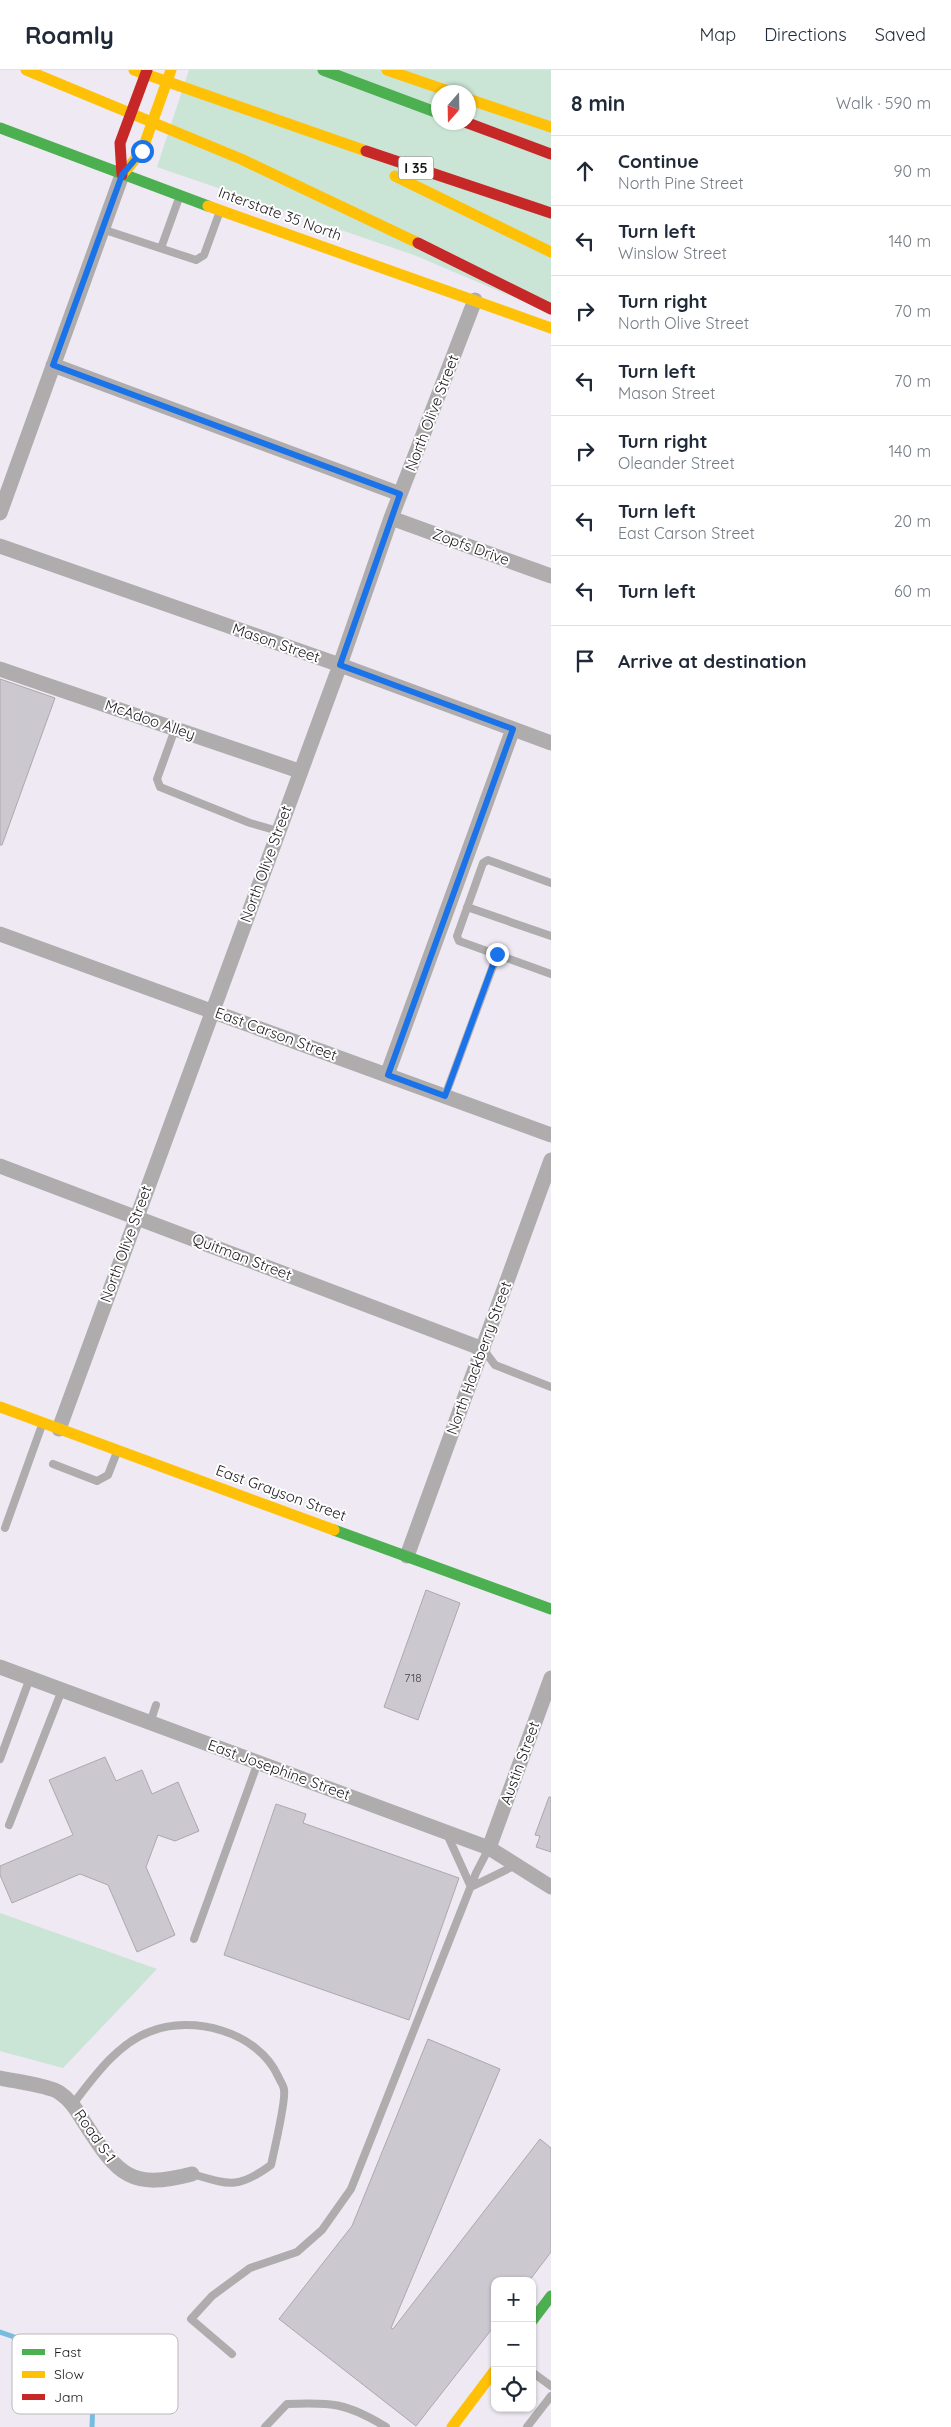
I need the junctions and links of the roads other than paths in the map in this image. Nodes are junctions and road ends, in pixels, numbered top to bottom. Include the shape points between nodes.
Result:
1 (26, 70) edge
2 (134, 70) edge
3 (147, 70) edge
4 (172, 70) edge
5 (323, 70) edge
6 (387, 70) edge
7 (431, 85) edge
8 (476, 102) edge
9 (431, 109) edge
10 (281, 123) junction
11 (476, 126) edge
12 (551, 127) edge
13 (0, 128) edge
14 (551, 154) edge
15 (370, 164) dead end
16 (387, 173) dead end
17 (122, 175) junction
18 (180, 195) junction
19 (220, 209) junction
20 (551, 213) edge
21 (102, 229) junction
22 (161, 248) junction
23 (551, 252) edge
24 (475, 300) junction
25 (551, 309) edge
26 (551, 328) edge
27 (53, 365) junction
28 (400, 494) junction
29 (0, 512) edge
30 (391, 518) junction
31 (0, 546) edge
32 (551, 576) edge
33 (340, 665) junction
34 (0, 669) edge
35 (174, 729) junction
36 (513, 729) junction
37 (551, 743) edge
38 (300, 771) junction
39 (278, 831) junction
40 (551, 883) edge
41 (468, 907) junction
42 (0, 934) edge
43 (551, 936) edge
44 (497, 954) junction
45 (551, 974) edge
46 (212, 1011) junction
47 (388, 1075) junction
48 (445, 1096) junction
49 (551, 1135) edge
50 (551, 1160) edge
51 (0, 1166) edge
52 (136, 1216) junction
53 (483, 1349) junction
54 (551, 1386) edge
55 (0, 1407) edge
56 (43, 1423) junction
57 (59, 1429) junction
58 (118, 1450) junction
59 (53, 1464) dead end
60 (5, 1528) dead end
61 (407, 1556) junction
62 (551, 1608) edge
63 (0, 1667) edge
64 (30, 1678) junction
65 (551, 1678) edge
66 (62, 1690) junction
67 (156, 1706) dead end
68 (150, 1722) junction
69 (0, 1759) edge
70 (258, 1762) junction
71 (9, 1825) dead end
72 (446, 1832) junction
73 (489, 1848) junction
74 (516, 1865) junction
75 (471, 1886) junction
76 (551, 1887) edge
77 (194, 1939) dead end
78 (0, 2078) edge
79 (73, 2104) junction
80 (192, 2174) joint
81 (551, 2296) edge
82 (536, 2316) edge
83 (232, 2354) dead end
84 (491, 2375) edge
85 (536, 2375) edge
86 (551, 2386) edge
87 (551, 2396) edge
88 (265, 2427) edge
89 (386, 2427) edge
90 (452, 2427) edge
91 (527, 2427) edge

1 - 25 main road via 242,159
2 - 10 main road, I 35
3 - 17 main road via 120,143
4 - 17 main road via 142,151
5 - 9 main road
6 - 7 main road
8 - 12 main road
10 - 15 main road
10 - 20 main road, I 35
11 - 14 main road
13 - 17 main road, Interstate 35 North
16 - 23 main road
17 - 18 main road, Interstate 35 North
17 - 21 street
18 - 19 main road, Interstate 35 North
18 - 22 lane
19 - 22 lane via 200,259
19 - 24 main road, Interstate 35 North
21 - 22 lane
21 - 27 street
24 - 26 main road, Interstate 35 North
24 - 28 street, North Olive Street
27 - 28 street
27 - 29 street
28 - 30 street, North Olive Street
30 - 32 street, Zopfs Drive
30 - 33 street, North Olive Street
31 - 33 street, Mason Street
33 - 36 street, Mason Street
33 - 38 street, North Olive Street
34 - 35 street, McAdoo Alley
35 - 38 street, McAdoo Alley
35 - 39 lane via 156,779 160,787
36 - 37 street, Mason Street
36 - 47 street
38 - 39 street, North Olive Street
39 - 46 street, North Olive Street
40 - 41 lane via 488,860 483,863
41 - 43 lane
41 - 44 lane via 457,936 460,941
42 - 46 street, East Carson Street
44 - 45 lane
44 - 48 lane
46 - 47 street, East Carson Street
46 - 52 street, North Olive Street
47 - 48 street, East Carson Street
48 - 49 street, East Carson Street
50 - 53 street, North Hackberry Street
51 - 52 street, Quitman Street
52 - 53 street, Quitman Street
52 - 57 street, North Olive Street
53 - 54 lane via 495,1365
53 - 61 street, North Hackberry Street
55 - 56 main road, East Grayson Street
56 - 57 main road, East Grayson Street
56 - 60 lane
57 - 58 main road, East Grayson Street
58 - 59 lane via 108,1475 97,1481
58 - 61 main road, East Grayson Street
61 - 62 main road, East Grayson Street
63 - 64 street, East Josephine Street
64 - 66 street, East Josephine Street
64 - 69 lane
65 - 73 street, Austin Street
66 - 68 street, East Josephine Street
66 - 71 lane
67 - 68 lane
68 - 70 street, East Josephine Street
70 - 72 street, East Josephine Street
70 - 77 lane
72 - 73 street, East Josephine Street
72 - 75 lane
73 - 74 street, East Josephine Street
73 - 75 lane
74 - 75 lane
74 - 76 street, East Josephine Street
75 - 83 lane via 351,2189 322,2230 297,2252 250,2268 212,2296 191,2319
78 - 79 street, Road S-1 via 58,2091
79 - 80 street, Road S-1 via 106,2157 128,2176 166,2181
79 - 80 lane via 121,2048 150,2031 185,2024 218,2029 251,2044 273,2066 285,2091 271,2165 249,2181 223,2183
81 - 82 main road
84 - 90 main road
85 - 86 lane
87 - 91 lane
88 - 89 lane via 287,2404 317,2402 346,2406

